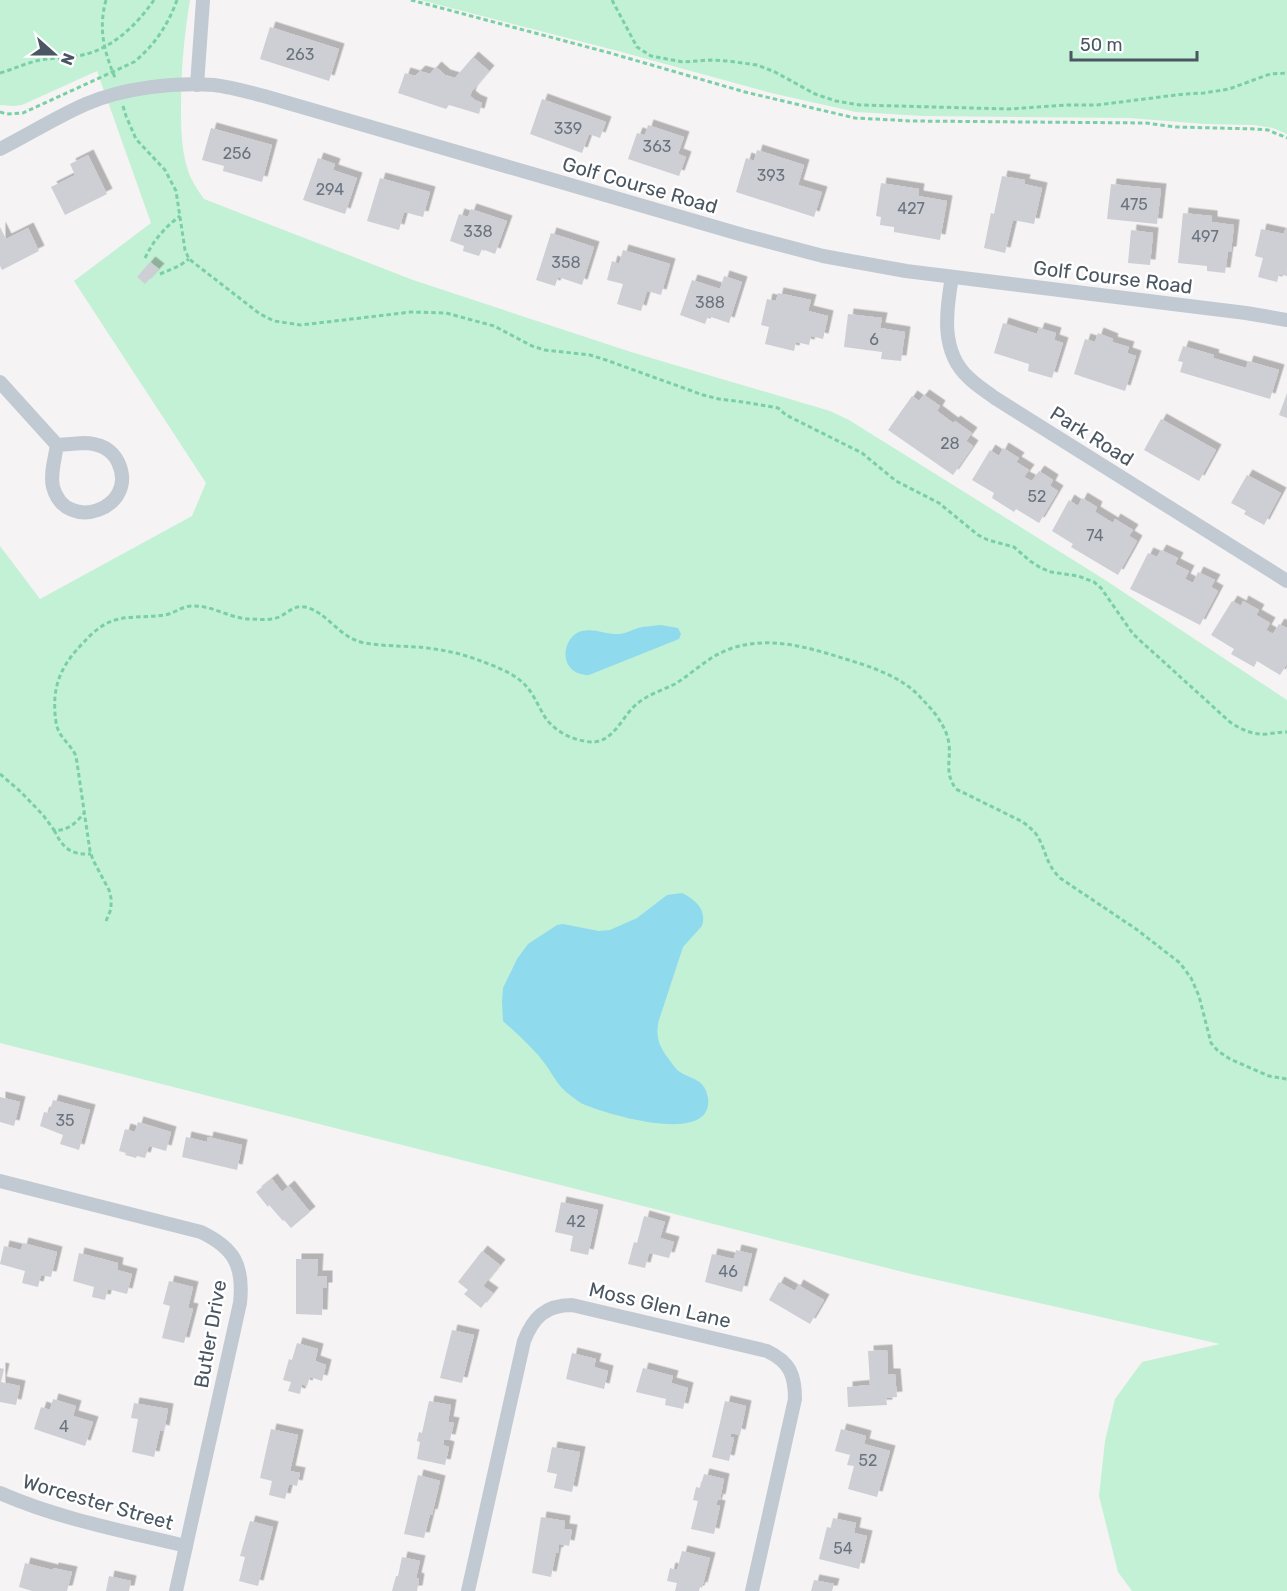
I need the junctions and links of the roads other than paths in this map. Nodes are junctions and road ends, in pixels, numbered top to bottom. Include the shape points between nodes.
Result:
1 (203, 0) edge
2 (197, 85) junction
3 (0, 149) edge
4 (952, 277) junction
5 (1287, 320) edge
6 (0, 382) edge
7 (57, 445) junction
8 (1287, 581) edge
9 (0, 1181) edge
10 (0, 1493) edge
11 (186, 1546) junction
12 (176, 1591) edge
13 (468, 1591) edge
14 (752, 1591) edge

1 - 2 street
2 - 3 street, Golf Course Road via 120,93 86,104
2 - 4 street, Golf Course Road via 264,96 774,244 861,264
4 - 5 street, Golf Course Road
4 - 8 street, Park Road via 949,345 969,379
6 - 7 street
7 - 7 street via 52,480 60,501 72,510 87,513 109,505 118,494 122,479 111,452 91,443
9 - 11 street, Butler Drive via 201,1232 224,1245 238,1264 240,1303
10 - 11 street, Worcester Street via 62,1516
11 - 12 street, Butler Drive
13 - 14 street, Moss Glen Lane via 524,1341 531,1325 544,1312 572,1305 767,1351 786,1364 795,1384 795,1399

